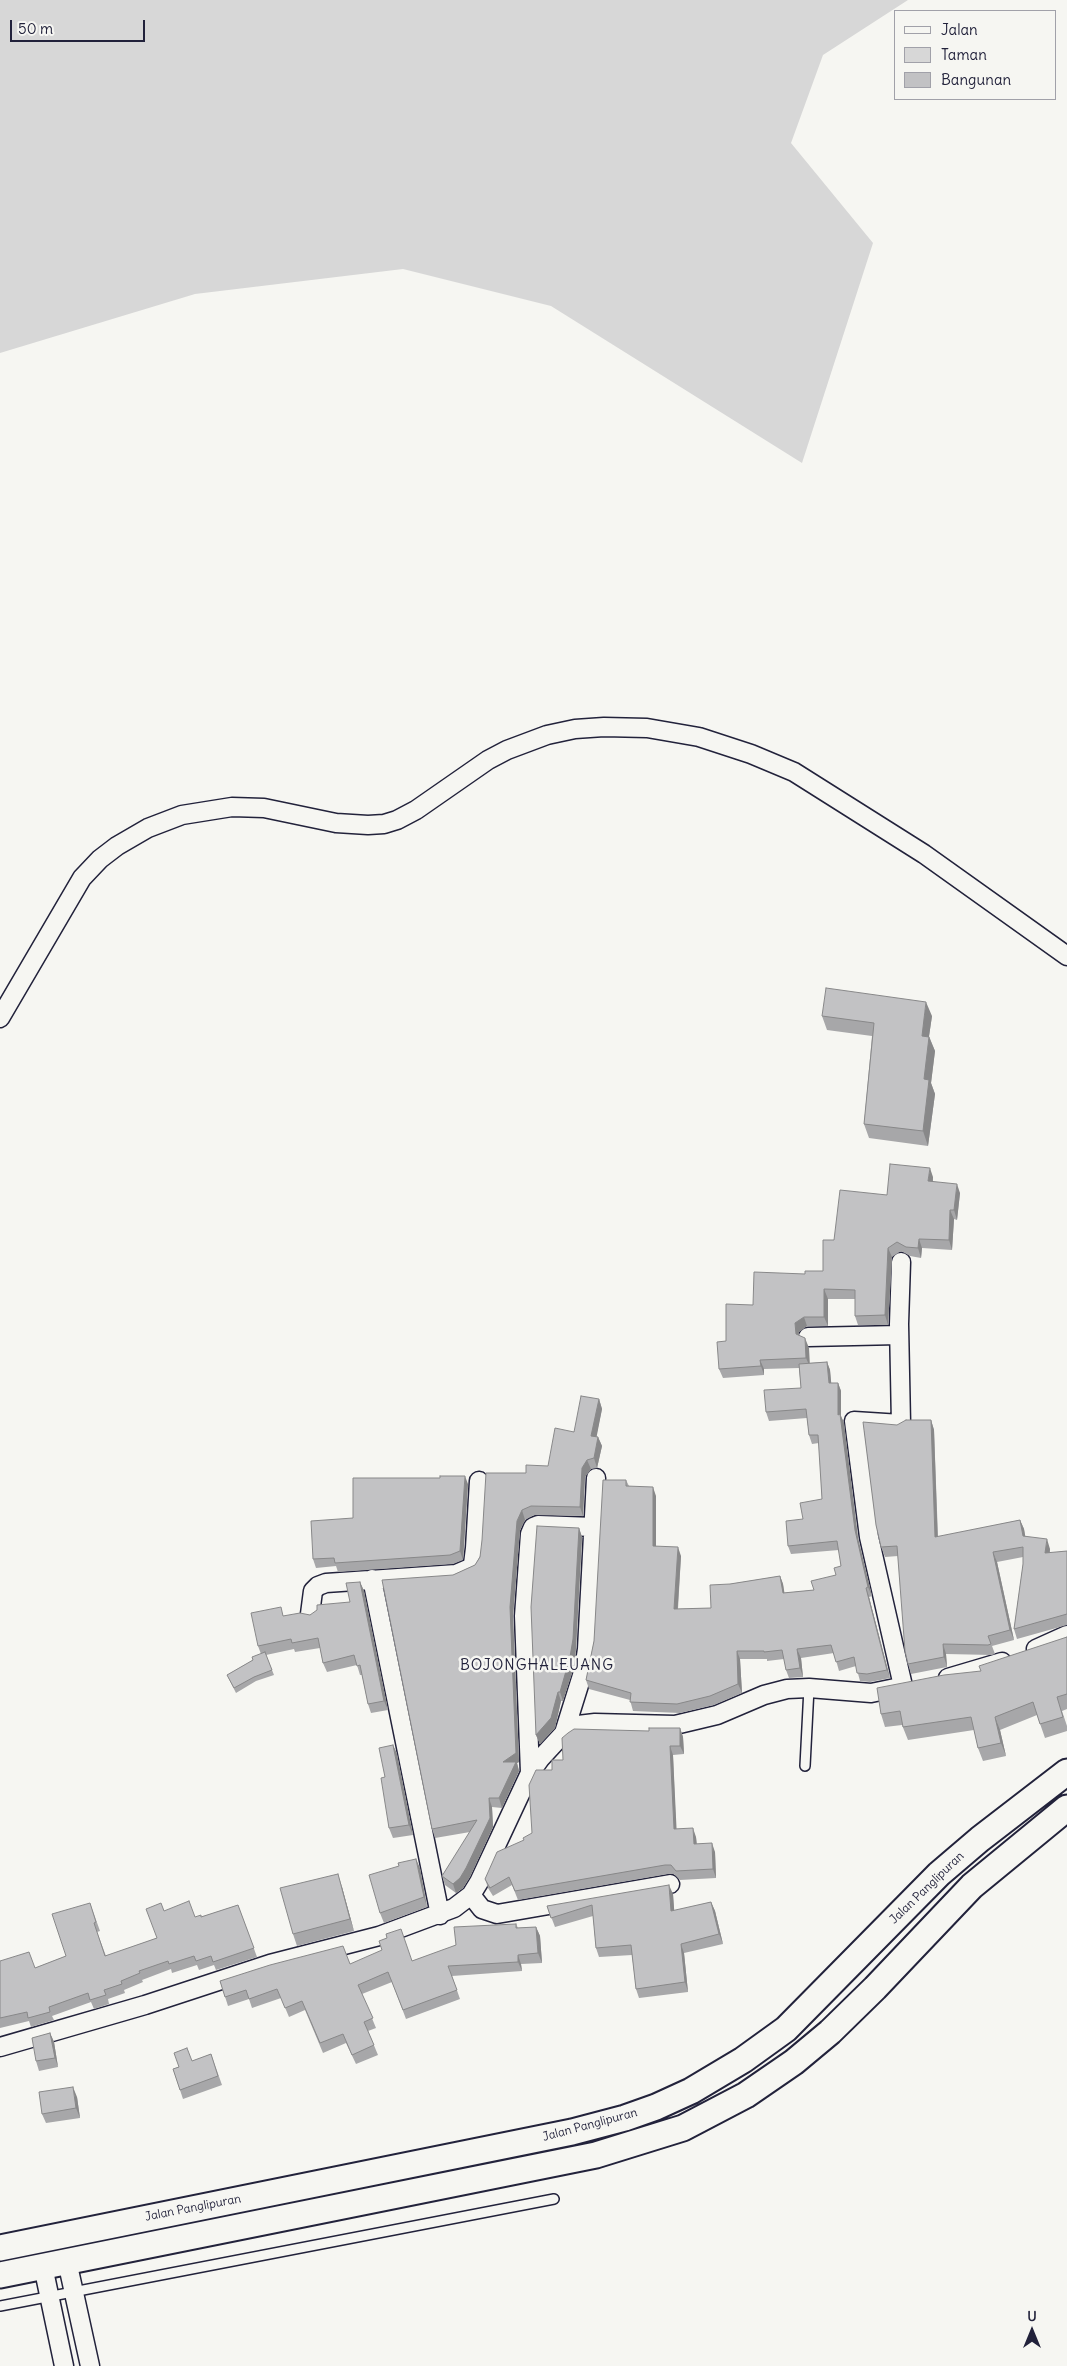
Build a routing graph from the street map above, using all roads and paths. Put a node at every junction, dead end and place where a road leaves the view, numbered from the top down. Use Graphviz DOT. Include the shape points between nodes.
graph roads {
  1 [pos="1067,956"];
  2 [pos="0,1018"];
  3 [pos="901,1262"];
  4 [pos="899,1335"];
  5 [pos="808,1337"];
  6 [pos="596,1478"];
  7 [pos="479,1481"];
  8 [pos="594,1527"];
  9 [pos="372,1579"];
  10 [pos="310,1614"];
  11 [pos="1067,1635"];
  12 [pos="903,1686"];
  13 [pos="809,1688"];
  14 [pos="564,1733"];
  15 [pos="805,1766"];
  16 [pos="1067,1772"];
  17 [pos="530,1773"];
  18 [pos="1067,1808"];
  19 [pos="670,1884"];
  20 [pos="471,1895"];
  21 [pos="440,1915"];
  22 [pos="0,2047"];
  23 [pos="353,2177"];
  24 [pos="554,2199"];
  25 [pos="358,2203"];
  26 [pos="0,2248"];
  27 [pos="67,2261"];
  28 [pos="43,2266"];
  29 [pos="0,2275"];
  30 [pos="74,2292"];
  31 [pos="50,2296"];
  32 [pos="0,2306"];
  33 [pos="64,2366"];
  34 [pos="90,2366"];
  1 -- 2 [label="street" via="924,854 794,772 698,737 647,728 604,727 547,735 507,750 416,810 384,824 345,824 264,808 232,807 182,815 148,828 117,846 82,878"];
  3 -- 4 [label="street"];
  4 -- 5 [label="street"];
  4 -- 12 [label="street" via="901,1424 854,1421 869,1537"];
  6 -- 8 [label="street"];
  7 -- 9 [label="street" via="475,1548 470,1568 456,1574"];
  8 -- 14 [label="street" via="587,1649"];
  8 -- 17 [label="street" via="538,1525 530,1534 524,1616"];
  9 -- 10 [label="street" via="318,1586 313,1591"];
  9 -- 21 [label="street"];
  11 -- 12 [label="street" via="1009,1660 964,1674"];
  12 -- 13 [label="street" via="871,1693"];
  13 -- 14 [label="street" via="764,1695 717,1715 675,1725 595,1723"];
  13 -- 15 [label="lane"];
  14 -- 17 [label="street"];
  16 -- 23 [label="main road, Jalan Panglipuran" via="939,1874 786,2029 743,2060 690,2091 625,2118 572,2132"];
  17 -- 20 [label="street"];
  18 -- 25 [label="main road" via="972,1886 830,2032 746,2095 683,2128 596,2155"];
  19 -- 20 [label="street" via="497,1914 482,1909"];
  20 -- 21 [label="street"];
  21 -- 22 [label="street"];
  23 -- 25 [label="main road"];
  23 -- 26 [label="main road, Jalan Panglipuran"];
  24 -- 30 [label="lane"];
  25 -- 27 [label="main road"];
  27 -- 28 [label="main road"];
  27 -- 30 [label="street"];
  28 -- 29 [label="main road"];
  28 -- 31 [label="street"];
  30 -- 31 [label="lane"];
  30 -- 34 [label="street"];
  31 -- 32 [label="lane"];
  31 -- 33 [label="street"];
}
